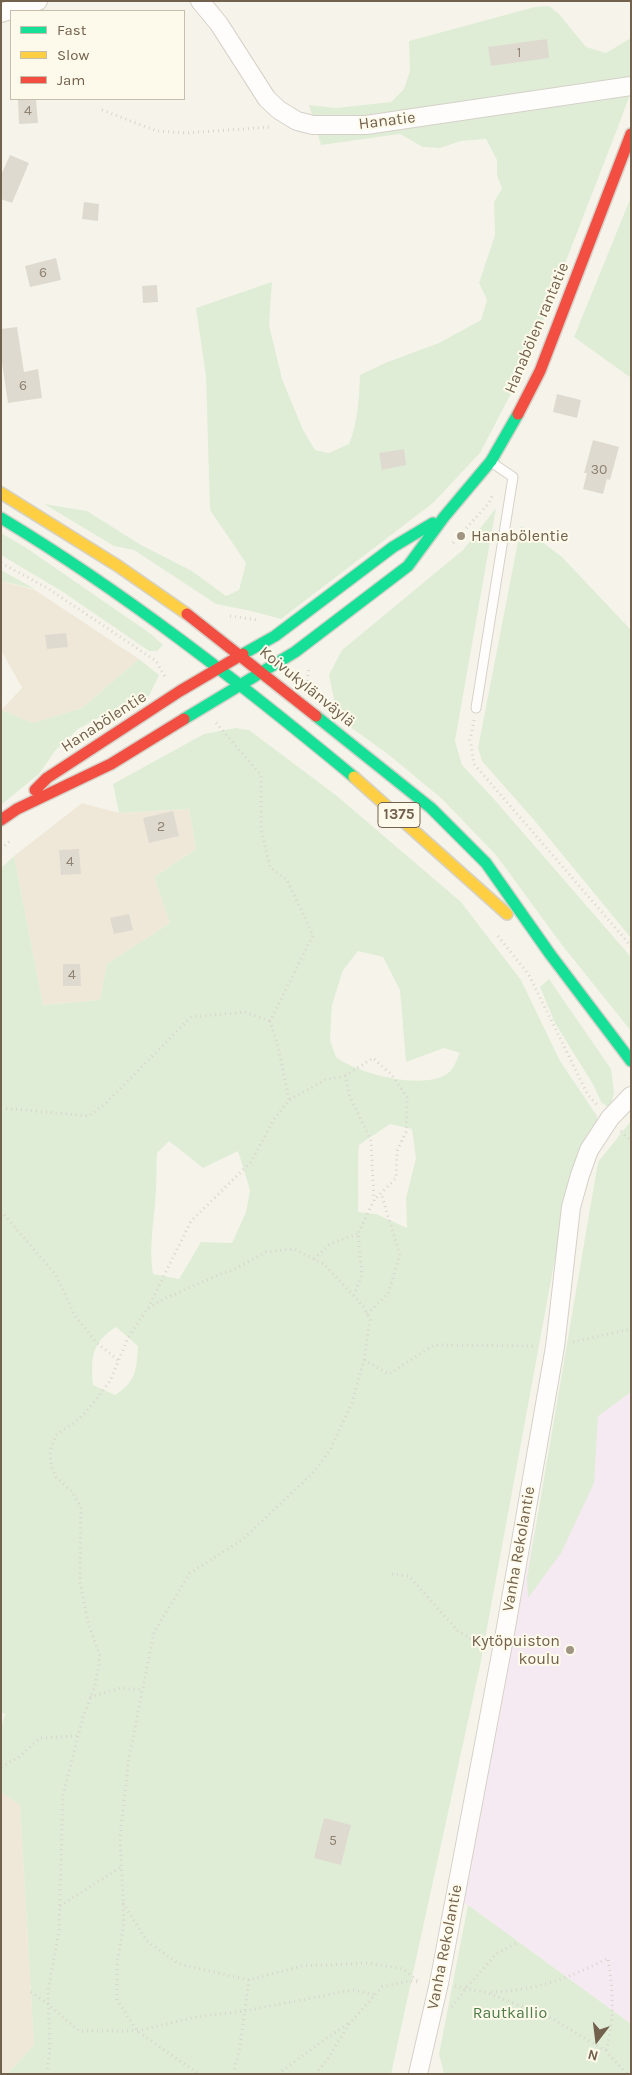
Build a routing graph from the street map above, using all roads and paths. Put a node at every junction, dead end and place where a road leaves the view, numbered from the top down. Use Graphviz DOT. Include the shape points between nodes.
graph roads {
  1 [pos="38,1"];
  2 [pos="200,1"];
  3 [pos="10,10"];
  4 [pos="631,86"];
  5 [pos="102,110"];
  6 [pos="277,126"];
  7 [pos="631,134"];
  8 [pos="491,461"];
  9 [pos="1,493"];
  10 [pos="444,517"];
  11 [pos="1,518"];
  12 [pos="1,563"];
  13 [pos="242,655"];
  14 [pos="219,669"];
  15 [pos="262,671"];
  16 [pos="166,678"];
  17 [pos="240,684"];
  18 [pos="476,708"];
  19 [pos="211,718"];
  20 [pos="17,809"];
  21 [pos="1,820"];
  22 [pos="495,931"];
  23 [pos="631,946"];
  24 [pos="550,954"];
  25 [pos="270,1021"];
  26 [pos="631,1060"];
  27 [pos="345,1076"];
  28 [pos="631,1096"];
  29 [pos="289,1100"];
  30 [pos="1,1108"];
  31 [pos="610,1118"];
  32 [pos="631,1141"];
  33 [pos="381,1193"];
  34 [pos="374,1200"];
  35 [pos="1,1211"];
  36 [pos="358,1234"];
  37 [pos="314,1259"];
  38 [pos="354,1295"];
  39 [pos="147,1309"];
  40 [pos="368,1314"];
  41 [pos="631,1329"];
  42 [pos="555,1347"];
  43 [pos="364,1360"];
  44 [pos="118,1361"];
  45 [pos="392,1574"];
  46 [pos="500,1656"];
  47 [pos="142,1690"];
  48 [pos="90,1697"];
  49 [pos="78,1736"];
  50 [pos="1,1767"];
  51 [pos="122,1866"];
  52 [pos="123,1902"];
  53 [pos="60,1906"];
  54 [pos="518,1942"];
  55 [pos="249,1980"];
  56 [pos="419,1982"];
  57 [pos="439,1983"];
  58 [pos="466,1988"];
  59 [pos="31,1992"];
  60 [pos="488,1992"];
  61 [pos="375,1995"];
  62 [pos="48,2004"];
  63 [pos="451,2010"];
  64 [pos="244,2011"];
  65 [pos="350,2023"];
  66 [pos="136,2031"];
  67 [pos="606,2051"];
  68 [pos="47,2074"];
  69 [pos="199,2074"];
  70 [pos="233,2074"];
  71 [pos="278,2074"];
  72 [pos="315,2074"];
  73 [pos="418,2074"];
  74 [pos="626,2074"];
  1 -- 3 [label="street"];
  2 -- 4 [label="street, Hanatie" via="219,24 267,99 297,121 313,125 366,125"];
  5 -- 6 [label="path" via="157,131 186,134"];
  7 -- 8 [label="main road, Hanabölen rantatie" via="540,372"];
  8 -- 10 [label="main road, Hanabölen rantatie"];
  8 -- 18 [label="lane" via="513,477"];
  9 -- 13 [label="main road, Koivukylänväylä / 1375" via="118,566"];
  10 -- 13 [label="main road, Hanabölen rantatie" via="393,547 275,636"];
  10 -- 15 [label="main road, Hanabölen rantatie" via="408,566 295,652"];
  11 -- 14 [label="main road, Koivukylänväylä / 1375" via="173,634"];
  12 -- 16 [label="path" via="49,589 156,661"];
  13 -- 14 [label="main road, Hanabölentie"];
  13 -- 15 [label="main road, Koivukylänväylä / 1375"];
  14 -- 17 [label="main road, Koivukylänväylä / 1375"];
  14 -- 20 [label="main road, Hanabölentie" via="46,778"];
  15 -- 17 [label="main road, Hanabölen rantatie"];
  15 -- 24 [label="main road, Koivukylänväylä / 1375" via="432,808 486,863"];
  17 -- 20 [label="main road, Hanabölentie" via="111,764"];
  17 -- 24 [label="main road, Koivukylänväylä / 1375" via="420,832"];
  18 -- 23 [label="path" via="470,740 474,764"];
  19 -- 25 [label="path" via="261,775 261,829 270,867 287,880 313,935"];
  20 -- 21 [label="main road, Hanabölentie"];
  22 -- 31 [label="path" via="529,975 588,1095"];
  24 -- 26 [label="main road, Koivukylänväylä / 1375"];
  25 -- 29 [label="path"];
  25 -- 30 [label="path" via="245,1012 190,1017 106,1103 89,1116"];
  27 -- 29 [label="path" via="325,1080"];
  27 -- 33 [label="path" via="373,1058 407,1097 406,1132 398,1151 396,1178"];
  27 -- 34 [label="path" via="350,1097 371,1141"];
  28 -- 31 [label="street, Vanha Rekolantie"];
  29 -- 39 [label="path" via="274,1119 251,1162 191,1221"];
  31 -- 32 [label="path"];
  31 -- 42 [label="street, Vanha Rekolantie" via="590,1150 571,1207"];
  33 -- 34 [label="path"];
  33 -- 40 [label="path" via="400,1255 388,1294"];
  34 -- 36 [label="path"];
  35 -- 44 [label="path" via="56,1275 75,1316 97,1343"];
  36 -- 37 [label="path" via="330,1244"];
  36 -- 38 [label="path" via="362,1275"];
  37 -- 38 [label="path" via="324,1264"];
  37 -- 39 [label="path" via="294,1250 266,1252"];
  38 -- 40 [label="path"];
  39 -- 44 [label="path"];
  40 -- 43 [label="path" via="370,1320"];
  41 -- 42 [label="path"];
  42 -- 43 [label="path" via="434,1346 389,1374"];
  42 -- 46 [label="street, Vanha Rekolantie"];
  43 -- 47 [label="path" via="352,1403 330,1450 314,1472 242,1540 190,1573 154,1632"];
  44 -- 48 [label="path" via="110,1381 91,1406 78,1420 56,1434 50,1452 56,1477 72,1492 81,1507 80,1582 88,1623 100,1656 96,1683"];
  45 -- 46 [label="path" via="409,1576 458,1632"];
  46 -- 57 [label="street, Vanha Rekolantie"];
  47 -- 48 [label="path" via="121,1688"];
  47 -- 51 [label="path" via="129,1757 120,1836"];
  48 -- 49 [label="path"];
  49 -- 50 [label="path" via="40,1738 19,1757"];
  49 -- 53 [label="path" via="63,1795"];
  51 -- 52 [label="path"];
  51 -- 53 [label="path"];
  52 -- 55 [label="path" via="147,1941 179,1964"];
  52 -- 66 [label="path" via="117,2000"];
  53 -- 62 [label="path"];
  54 -- 58 [label="path" via="496,1954"];
  55 -- 56 [label="path" via="302,1966 368,1963 403,1969"];
  55 -- 64 [label="path"];
  56 -- 57 [label="path"];
  56 -- 61 [label="path" via="382,1987"];
  57 -- 58 [label="path"];
  57 -- 73 [label="street, Vanha Rekolantie"];
  58 -- 60 [label="path"];
  58 -- 63 [label="path"];
  59 -- 62 [label="path"];
  60 -- 67 [label="path" via="550,2018"];
  60 -- 67 [label="path" via="514,1992 559,1981 608,1958 614,1994"];
  61 -- 64 [label="path" via="352,1990"];
  61 -- 65 [label="path"];
  62 -- 66 [label="path" via="79,2031"];
  62 -- 68 [label="path" via="50,2048"];
  64 -- 66 [label="path"];
  64 -- 70 [label="path"];
  65 -- 71 [label="path"];
  65 -- 72 [label="path"];
  66 -- 69 [label="path"];
  67 -- 74 [label="path"];
}
